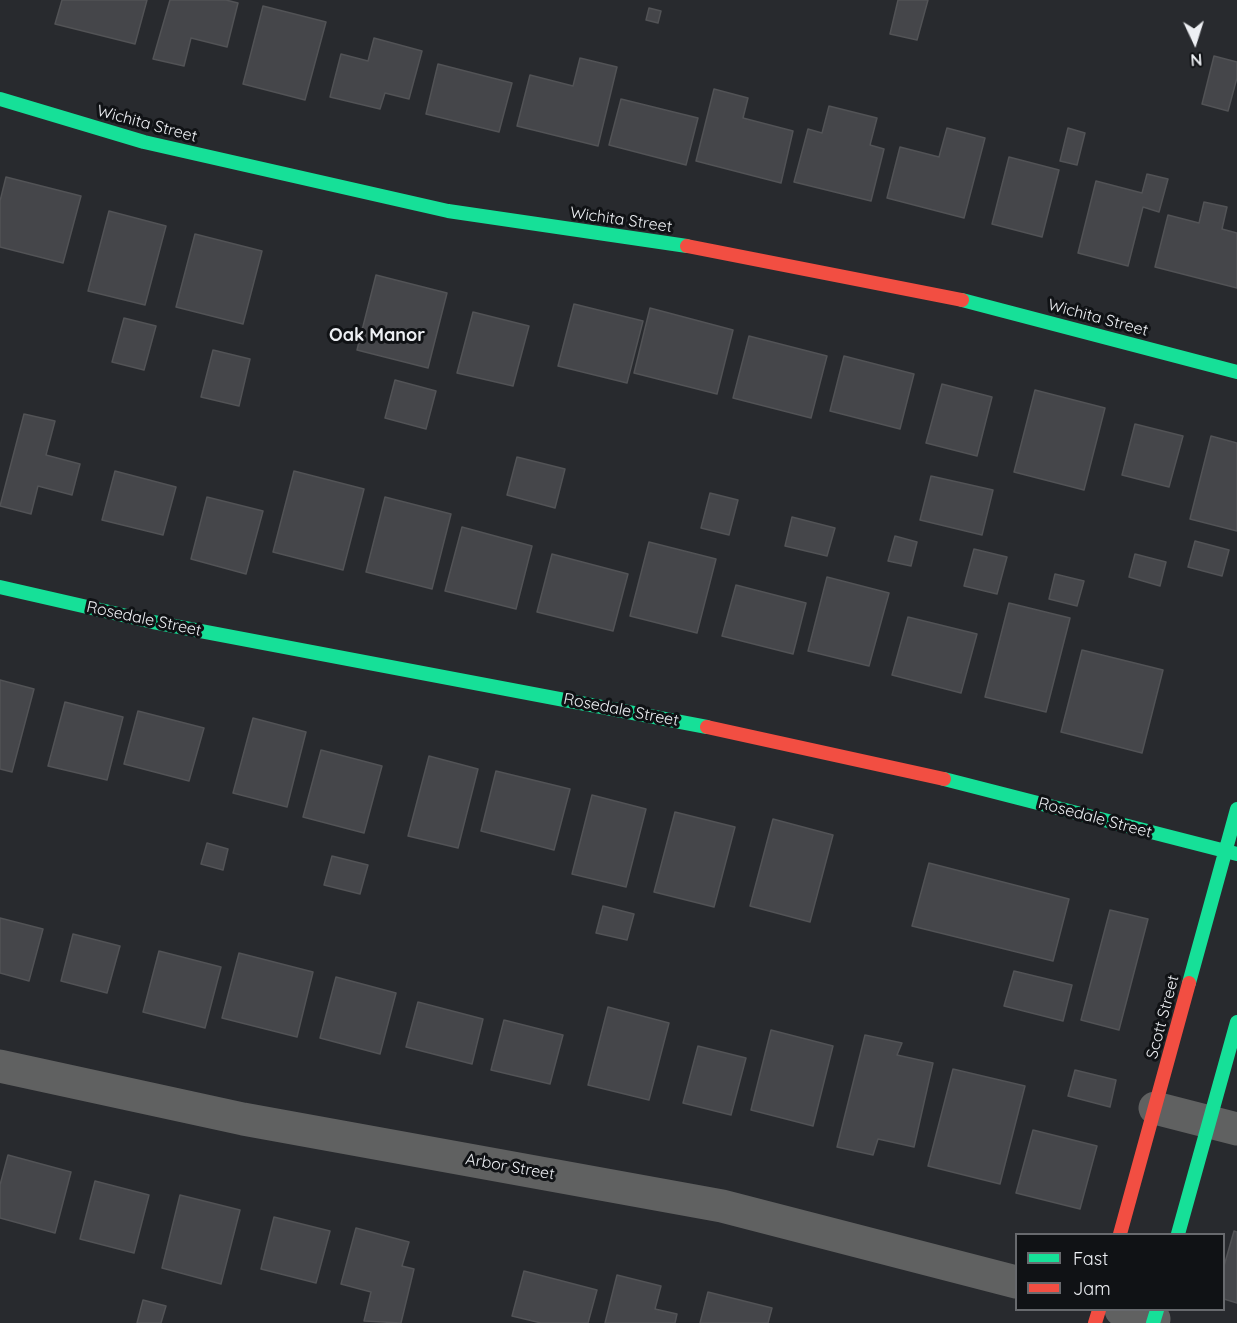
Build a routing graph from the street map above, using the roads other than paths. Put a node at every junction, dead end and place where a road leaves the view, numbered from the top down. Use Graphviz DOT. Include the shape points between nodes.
graph roads {
  1 [pos="0,99"];
  2 [pos="1237,372"];
  3 [pos="0,586"];
  4 [pos="1237,809"];
  5 [pos="1231,853"];
  6 [pos="1237,1022"];
  7 [pos="0,1066"];
  8 [pos="1155,1108"];
  9 [pos="1224,1126"];
  10 [pos="1120,1233"];
  11 [pos="1178,1233"];
  12 [pos="1015,1281"];
  13 [pos="1126,1311"];
  14 [pos="1155,1317"];
  1 -- 2 [label="street, Wichita Street" via="144,142 436,208 716,250 956,298"];
  3 -- 5 [label="street, Rosedale Street" via="153,622 896,766"];
  4 -- 5 [label="street, Scott Street"];
  5 -- 8 [label="street, Scott Street"];
  6 -- 9 [label="street"];
  7 -- 12 [label="street, Arbor Street" via="243,1119 722,1206"];
  8 -- 9 [label="street"];
  8 -- 10 [label="street, Scott Street"];
  9 -- 11 [label="street"];
  13 -- 14 [label="street"];
}
